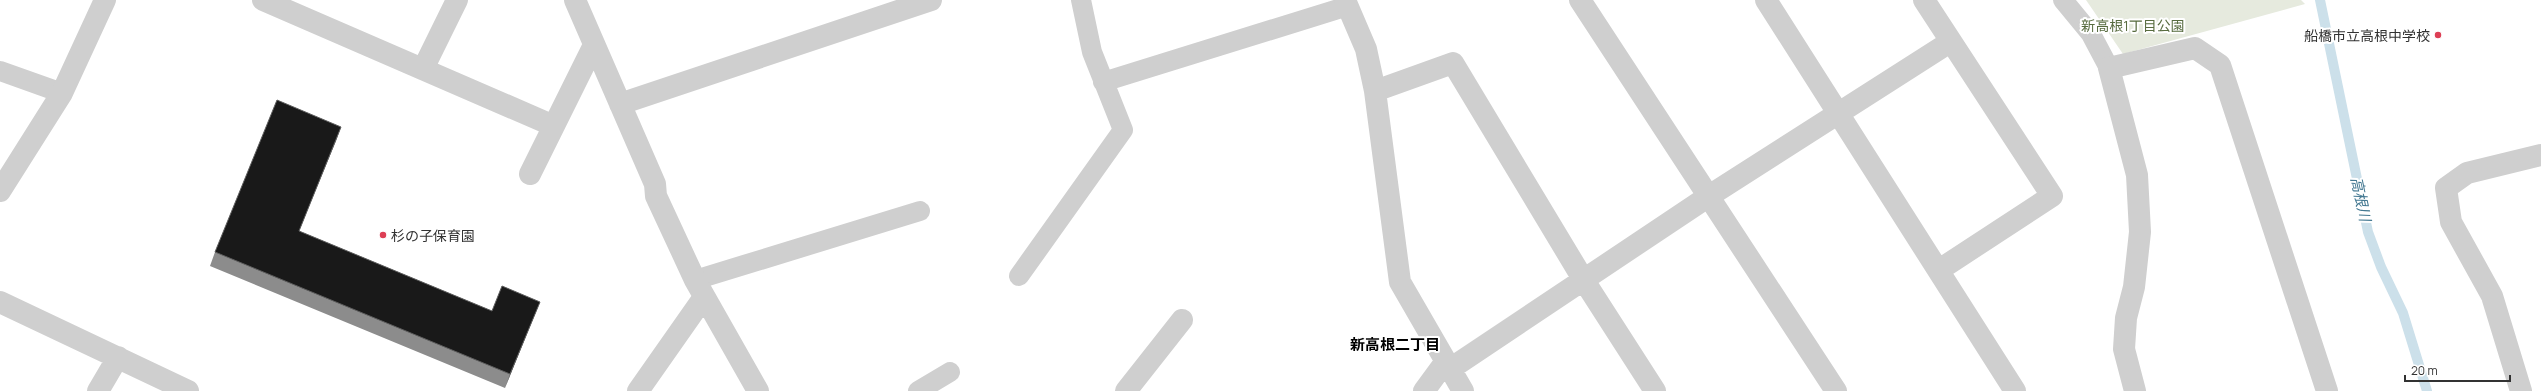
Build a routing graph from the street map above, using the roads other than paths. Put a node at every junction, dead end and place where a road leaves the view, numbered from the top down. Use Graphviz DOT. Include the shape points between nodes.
graph roads {
  1 [pos="105,0"];
  2 [pos="457,0"];
  3 [pos="575,0"];
  4 [pos="931,0"];
  5 [pos="1081,0"];
  6 [pos="1580,0"];
  7 [pos="1766,0"];
  8 [pos="1924,0"];
  9 [pos="2063,0"];
  10 [pos="277,3"];
  11 [pos="1347,3"];
  12 [pos="1950,42"];
  13 [pos="594,45"];
  14 [pos="2109,68"];
  15 [pos="423,70"];
  16 [pos="0,71"];
  17 [pos="1103,82"];
  18 [pos="1375,91"];
  19 [pos="62,92"];
  20 [pos="620,104"];
  21 [pos="1839,113"];
  22 [pos="554,126"];
  23 [pos="2541,154"];
  24 [pos="530,174"];
  25 [pos="0,191"];
  26 [pos="1709,196"];
  27 [pos="920,211"];
  28 [pos="1939,270"];
  29 [pos="1019,276"];
  30 [pos="1583,279"];
  31 [pos="700,288"];
  32 [pos="0,302"];
  33 [pos="1182,320"];
  34 [pos="118,357"];
  35 [pos="1448,365"];
  36 [pos="950,372"];
  37 [pos="98,391"];
  38 [pos="188,391"];
  39 [pos="638,391"];
  40 [pos="758,391"];
  41 [pos="918,391"];
  42 [pos="1126,391"];
  43 [pos="1424,391"];
  44 [pos="1463,391"];
  45 [pos="1655,391"];
  46 [pos="1836,391"];
  47 [pos="2015,391"];
  48 [pos="2135,391"];
  49 [pos="2327,391"];
  50 [pos="2521,391"];
  1 -- 19 [label="street"];
  2 -- 15 [label="street"];
  3 -- 13 [label="street"];
  4 -- 20 [label="street"];
  5 -- 17 [label="lane" via="1092,52"];
  6 -- 26 [label="street"];
  7 -- 21 [label="street"];
  8 -- 12 [label="street"];
  9 -- 14 [label="lane" via="2091,34"];
  10 -- 15 [label="street"];
  11 -- 17 [label="lane"];
  11 -- 18 [label="street" via="1366,49"];
  12 -- 21 [label="street"];
  12 -- 28 [label="street" via="2052,196"];
  13 -- 20 [label="street"];
  13 -- 22 [label="street"];
  14 -- 48 [label="street" via="2136,175 2140,232 2134,287 2126,318 2124,349"];
  14 -- 49 [label="street" via="2195,48 2220,64"];
  15 -- 22 [label="street"];
  16 -- 19 [label="lane"];
  17 -- 29 [label="lane" via="1123,130"];
  18 -- 30 [label="street" via="1453,64"];
  18 -- 35 [label="street" via="1400,282"];
  19 -- 25 [label="street"];
  20 -- 31 [label="street" via="655,184 656,196"];
  21 -- 26 [label="street"];
  21 -- 28 [label="street"];
  22 -- 24 [label="street"];
  23 -- 50 [label="street" via="2467,173 2446,188 2451,222 2492,296"];
  26 -- 30 [label="street"];
  26 -- 46 [label="street"];
  27 -- 31 [label="lane"];
  28 -- 47 [label="street"];
  30 -- 35 [label="street"];
  30 -- 45 [label="street"];
  31 -- 39 [label="street"];
  31 -- 40 [label="street"];
  32 -- 34 [label="street"];
  33 -- 42 [label="street"];
  34 -- 37 [label="street"];
  34 -- 38 [label="street"];
  35 -- 43 [label="street"];
  35 -- 44 [label="street"];
  36 -- 41 [label="lane"];
}
